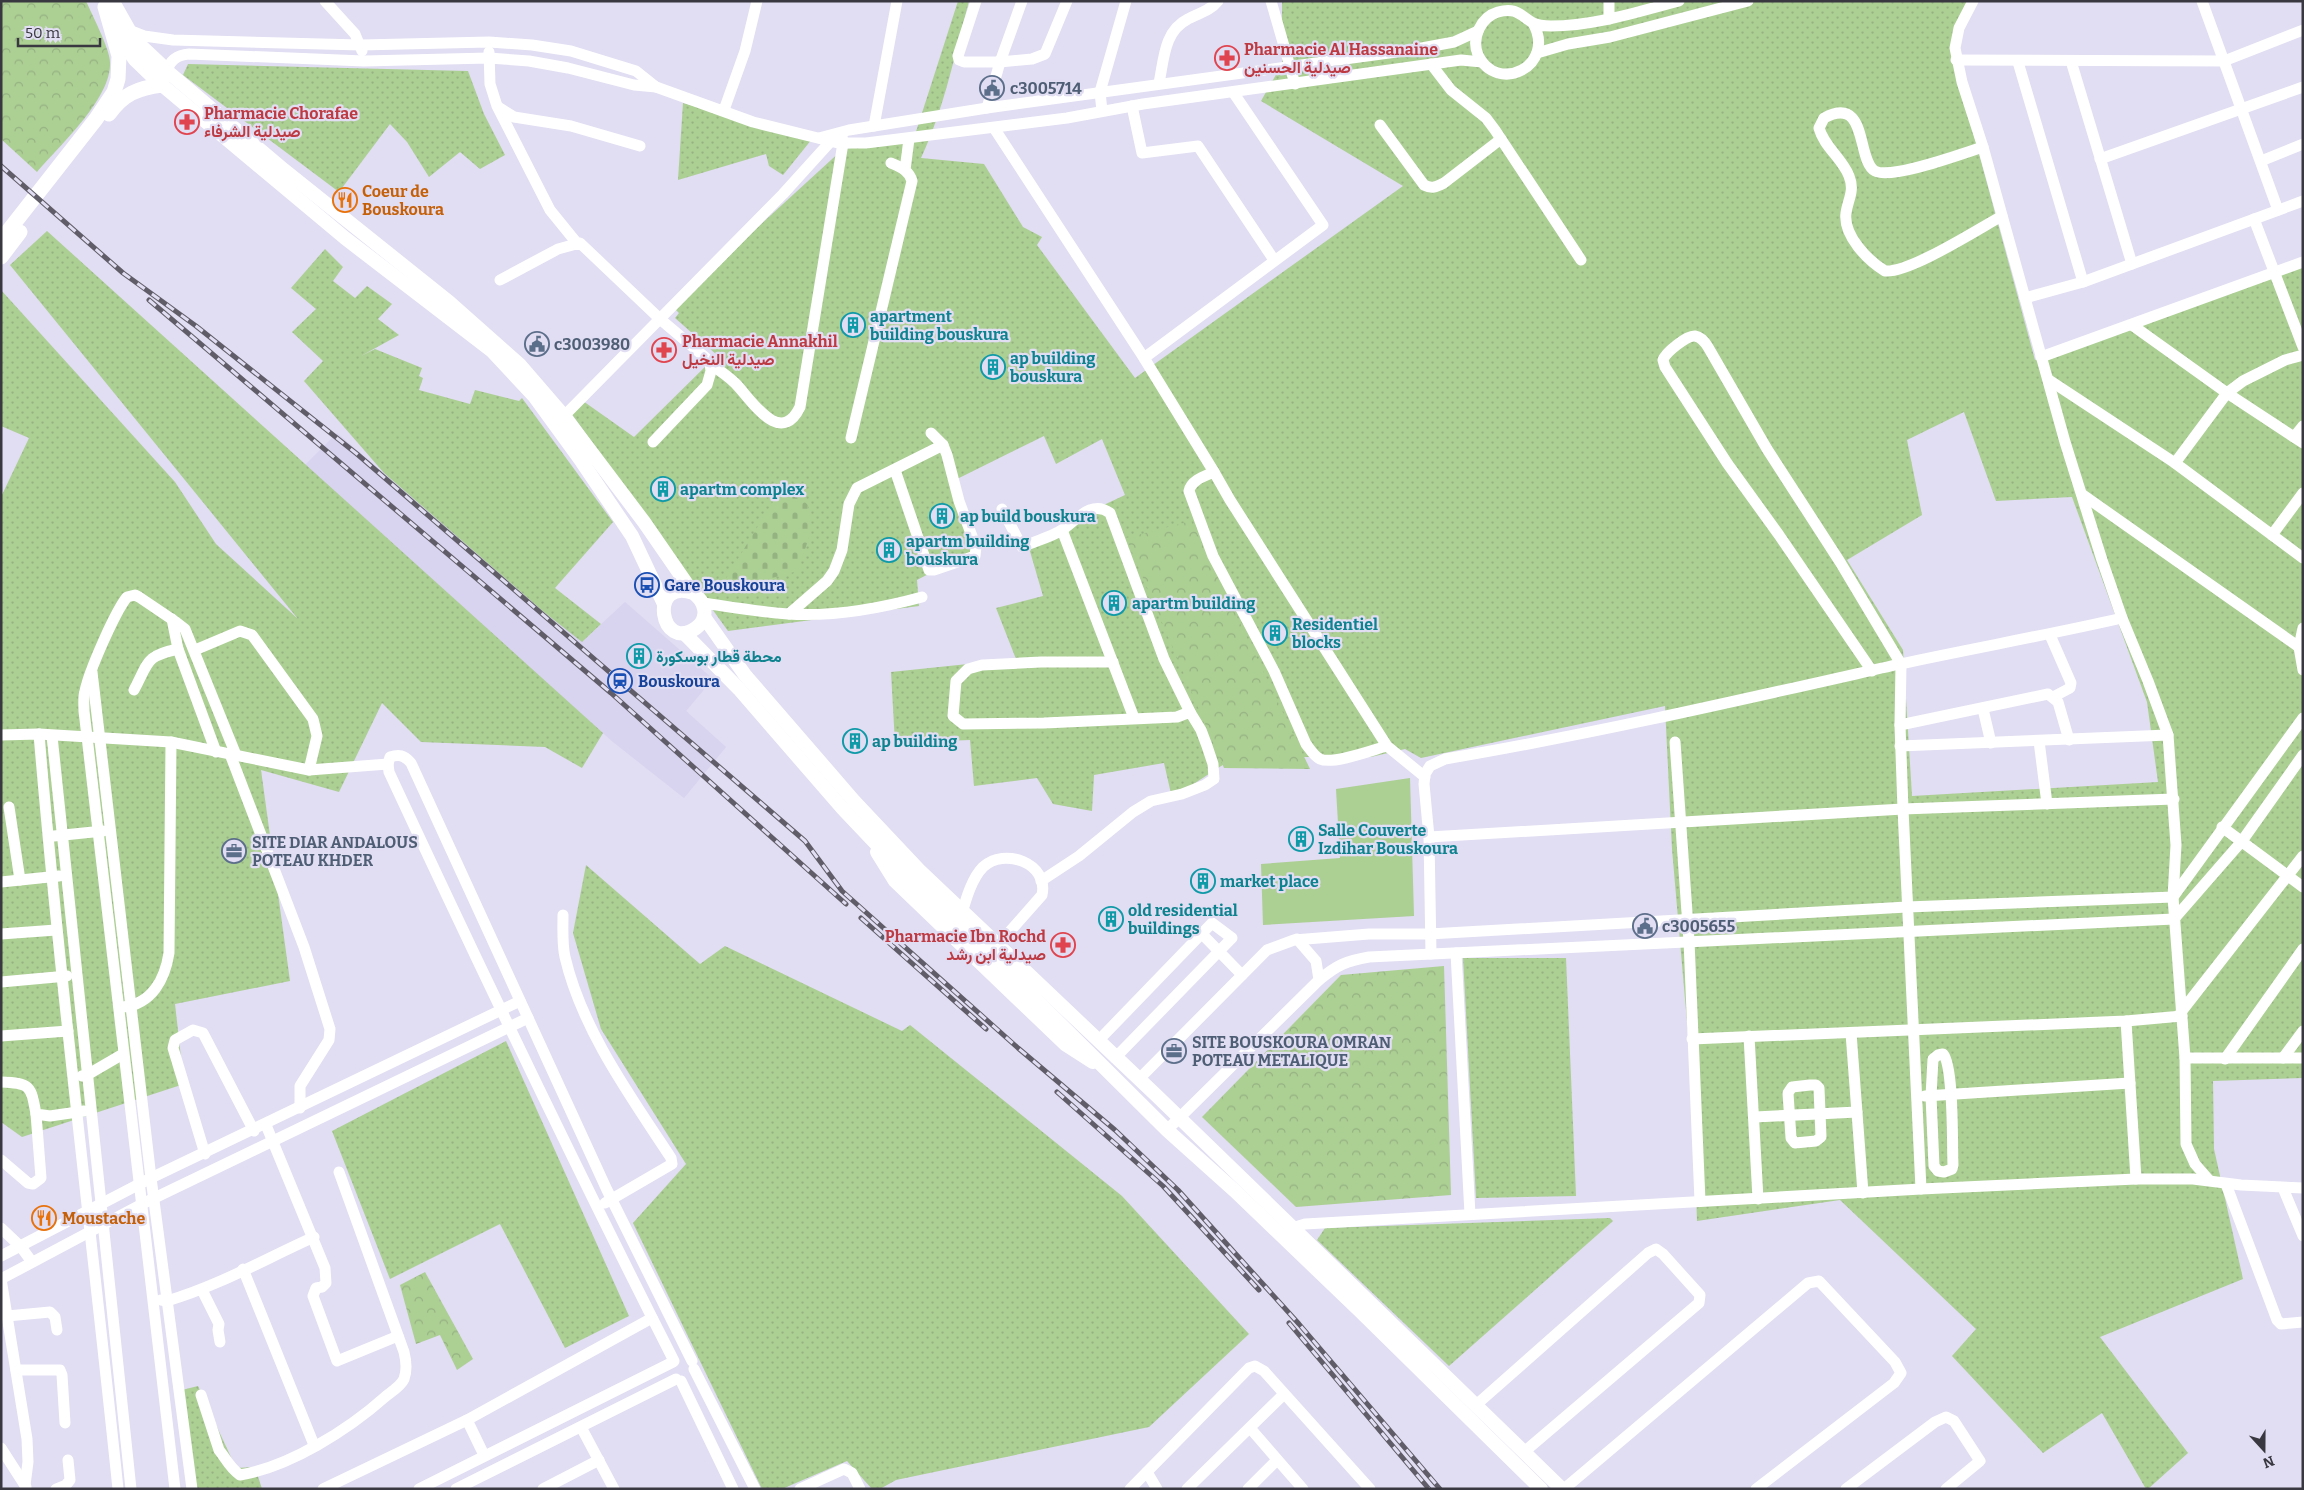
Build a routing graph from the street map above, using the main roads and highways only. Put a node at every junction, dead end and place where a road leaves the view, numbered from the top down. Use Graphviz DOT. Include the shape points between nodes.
graph roads {
  1 [pos="106,3"];
  2 [pos="164,78"];
  3 [pos="99,122"];
  4 [pos="24,220"];
  5 [pos="1,240"];
  6 [pos="1,257"];
  1 -- 2 [label="main road"];
  1 -- 2 [label="main road" via="130,53"];
  1 -- 3 [label="main road" via="119,72 114,92"];
  2 -- 3 [label="main road" via="124,97"];
  3 -- 4 [label="main road"];
  4 -- 5 [label="main road"];
  4 -- 6 [label="main road"];
}
